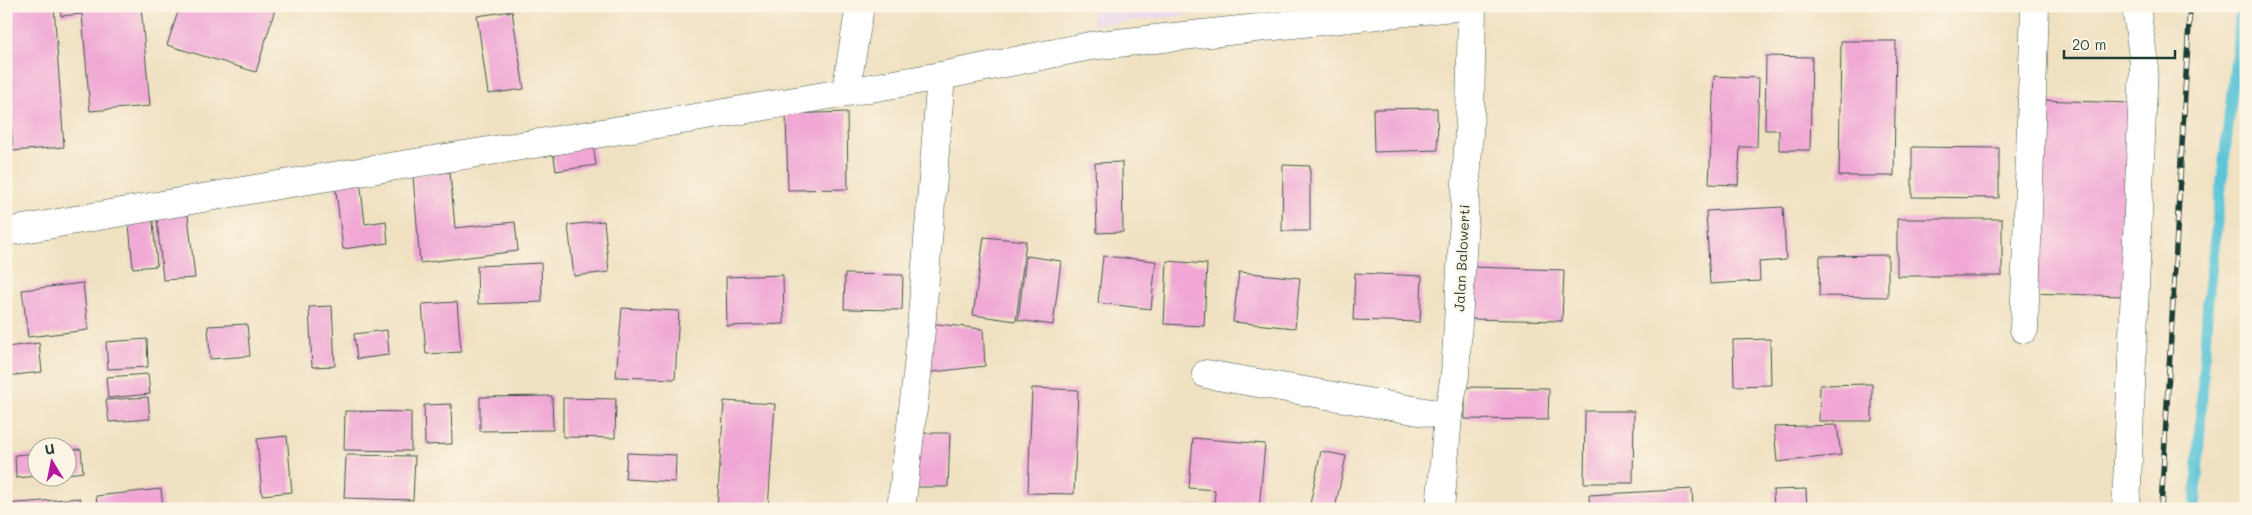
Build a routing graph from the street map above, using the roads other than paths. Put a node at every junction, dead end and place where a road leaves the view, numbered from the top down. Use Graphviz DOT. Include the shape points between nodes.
graph roads {
  1 [pos="860,6"];
  2 [pos="1462,6"];
  3 [pos="1472,6"];
  4 [pos="2035,6"];
  5 [pos="2136,6"];
  6 [pos="941,76"];
  7 [pos="846,91"];
  8 [pos="6,232"];
  9 [pos="2024,329"];
  10 [pos="1206,374"];
  11 [pos="1448,416"];
  12 [pos="901,509"];
  13 [pos="1440,509"];
  14 [pos="2126,509"];
  1 -- 7 [label="street"];
  2 -- 6 [label="street" via="1090,46"];
  3 -- 11 [label="street, Jalan Balowerti" via="1470,114 1455,375"];
  4 -- 9 [label="street"];
  5 -- 14 [label="street" via="2144,64"];
  6 -- 7 [label="street"];
  6 -- 12 [label="street" via="918,366"];
  7 -- 8 [label="street"];
  10 -- 11 [label="street"];
  11 -- 13 [label="street, Jalan Balowerti"];
}
